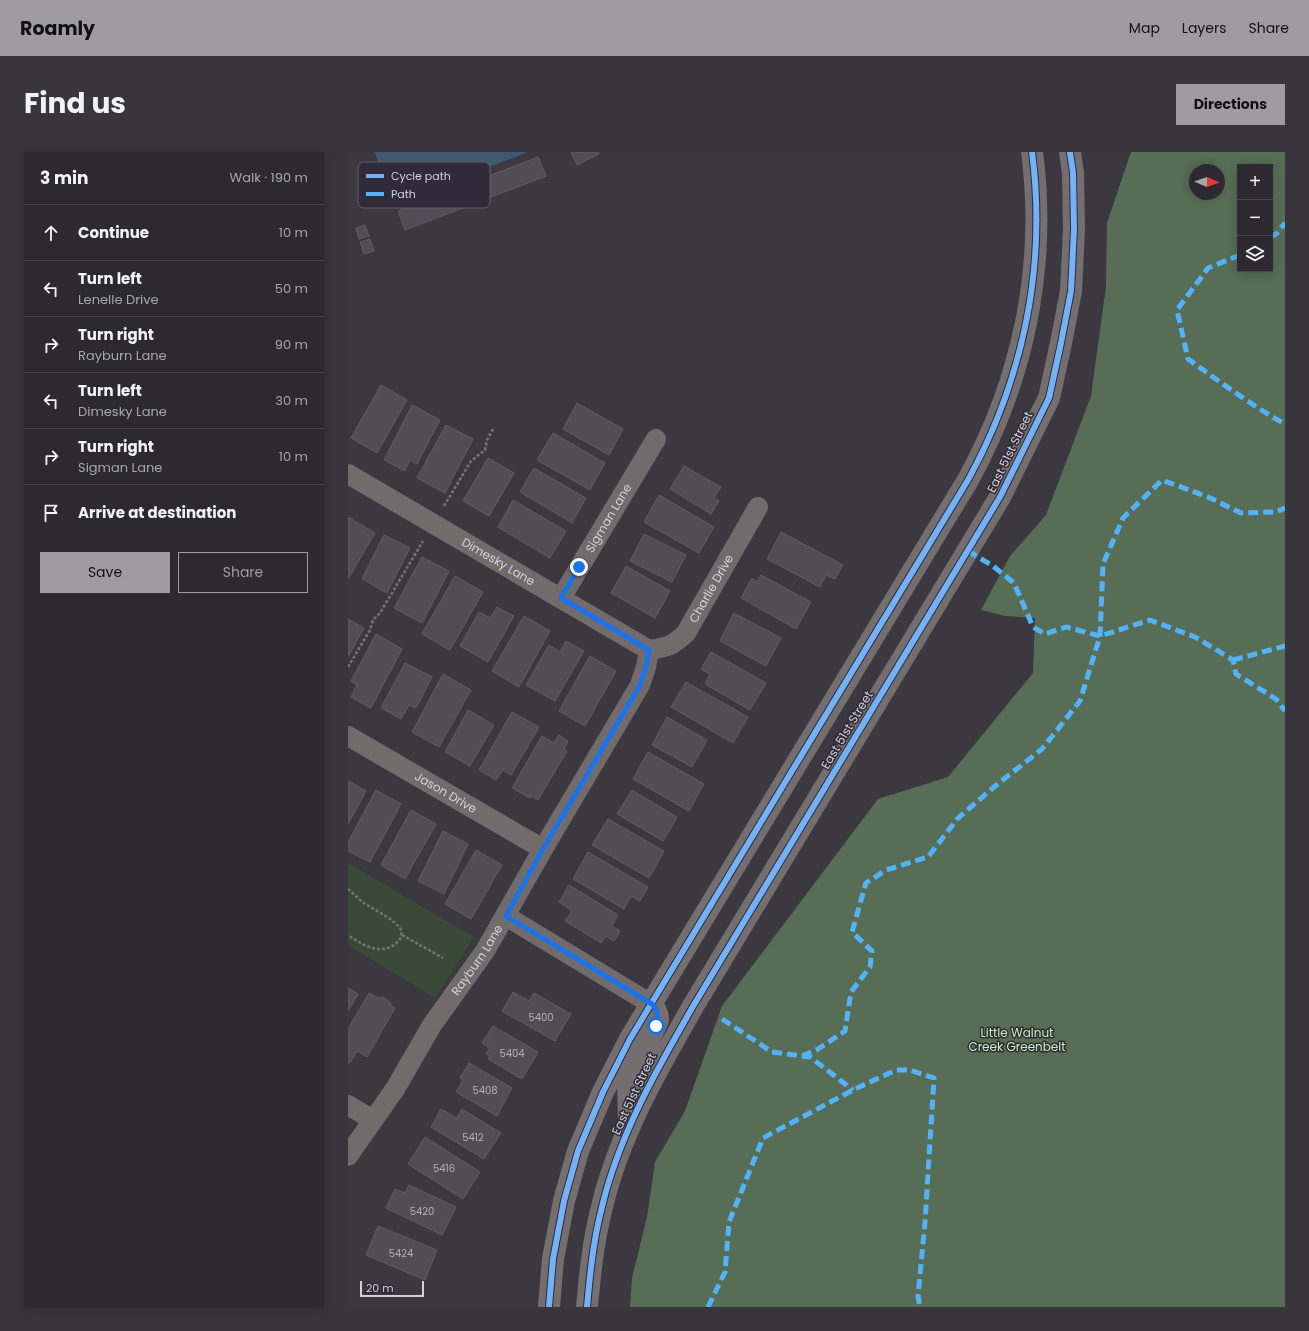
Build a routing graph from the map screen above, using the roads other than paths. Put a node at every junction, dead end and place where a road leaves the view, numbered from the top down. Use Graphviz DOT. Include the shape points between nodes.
graph roads {
  1 [pos="1032,152"];
  2 [pos="1070,152"];
  3 [pos="656,439"];
  4 [pos="348,474"];
  5 [pos="758,508"];
  6 [pos="561,598"];
  7 [pos="649,650"];
  8 [pos="348,736"];
  9 [pos="543,849"];
  10 [pos="506,916"];
  11 [pos="652,1004"];
  12 [pos="348,1105"];
  13 [pos="373,1120"];
  14 [pos="629,1128"];
  15 [pos="348,1156"];
  16 [pos="549,1307"];
  17 [pos="587,1307"];
  1 -- 11 [label="street, East 51st Street" via="1036,232 1033,287 1011,384 984,450"];
  2 -- 14 [label="street, East 51st Street" via="1074,229 1071,291 1049,398 1000,497 695,1003 662,1060"];
  3 -- 6 [label="street, Sigman Lane"];
  4 -- 6 [label="street, Dimesky Lane"];
  5 -- 7 [label="street, Charlie Drive" via="686,633 668,647"];
  6 -- 7 [label="street, Dimesky Lane"];
  7 -- 9 [label="street, Rayburn Lane" via="640,685"];
  8 -- 9 [label="street, Jason Drive"];
  9 -- 10 [label="street, Rayburn Lane"];
  10 -- 11 [label="street"];
  10 -- 13 [label="street, Rayburn Lane" via="485,951 432,1025 395,1089"];
  11 -- 14 [label="street" via="658,1014 658,1020 628,1086"];
  11 -- 16 [label="street, East 51st Street" via="630,1039 603,1092 578,1151 564,1201 553,1259"];
  12 -- 13 [label="street"];
  13 -- 15 [label="street, Rayburn Lane"];
  14 -- 17 [label="street, East 51st Street" via="601,1209 591,1260"];
}
